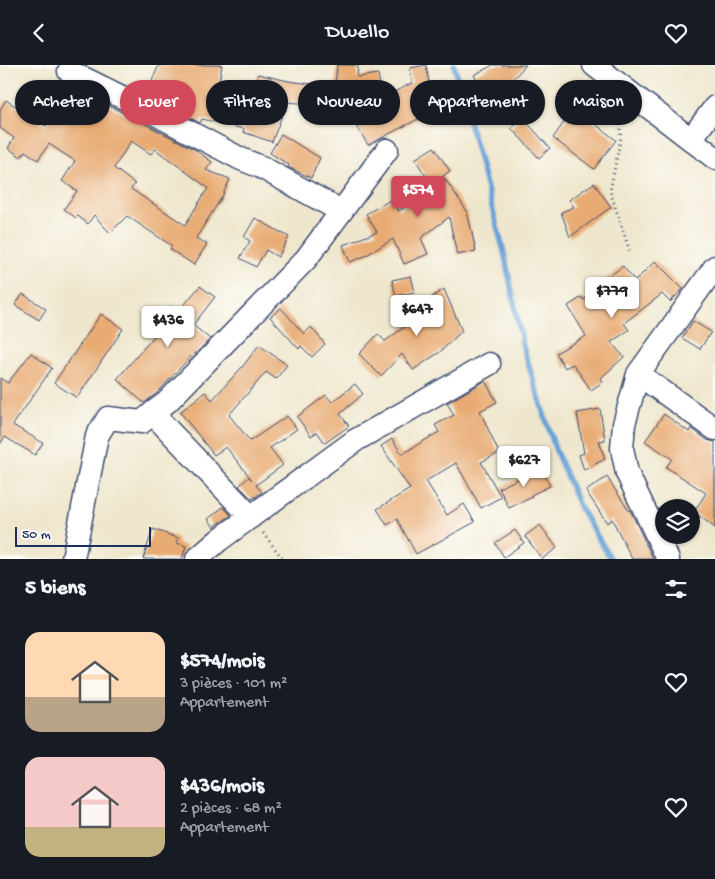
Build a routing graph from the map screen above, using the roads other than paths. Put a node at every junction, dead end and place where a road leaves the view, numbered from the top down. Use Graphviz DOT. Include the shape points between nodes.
graph roads {
  1 [pos="594,65"];
  2 [pos="69,71"];
  3 [pos="715,107"];
  4 [pos="691,139"];
  5 [pos="387,150"];
  6 [pos="715,158"];
  7 [pos="341,211"];
  8 [pos="715,267"];
  9 [pos="489,364"];
  10 [pos="638,374"];
  11 [pos="155,411"];
  12 [pos="715,429"];
  13 [pos="250,517"];
  14 [pos="73,559"];
  15 [pos="197,559"];
  16 [pos="668,559"];
  1 -- 4 [label="street"];
  2 -- 7 [label="street" via="261,167"];
  3 -- 4 [label="street"];
  4 -- 6 [label="street"];
  5 -- 7 [label="street"];
  7 -- 11 [label="street" via="306,259"];
  8 -- 10 [label="street"];
  9 -- 13 [label="street" via="356,441"];
  10 -- 12 [label="street"];
  10 -- 16 [label="street" via="624,424 622,449 627,473"];
  11 -- 13 [label="street" via="155,415"];
  11 -- 14 [label="street" via="142,421 108,418 97,436"];
  13 -- 15 [label="street"];
}
